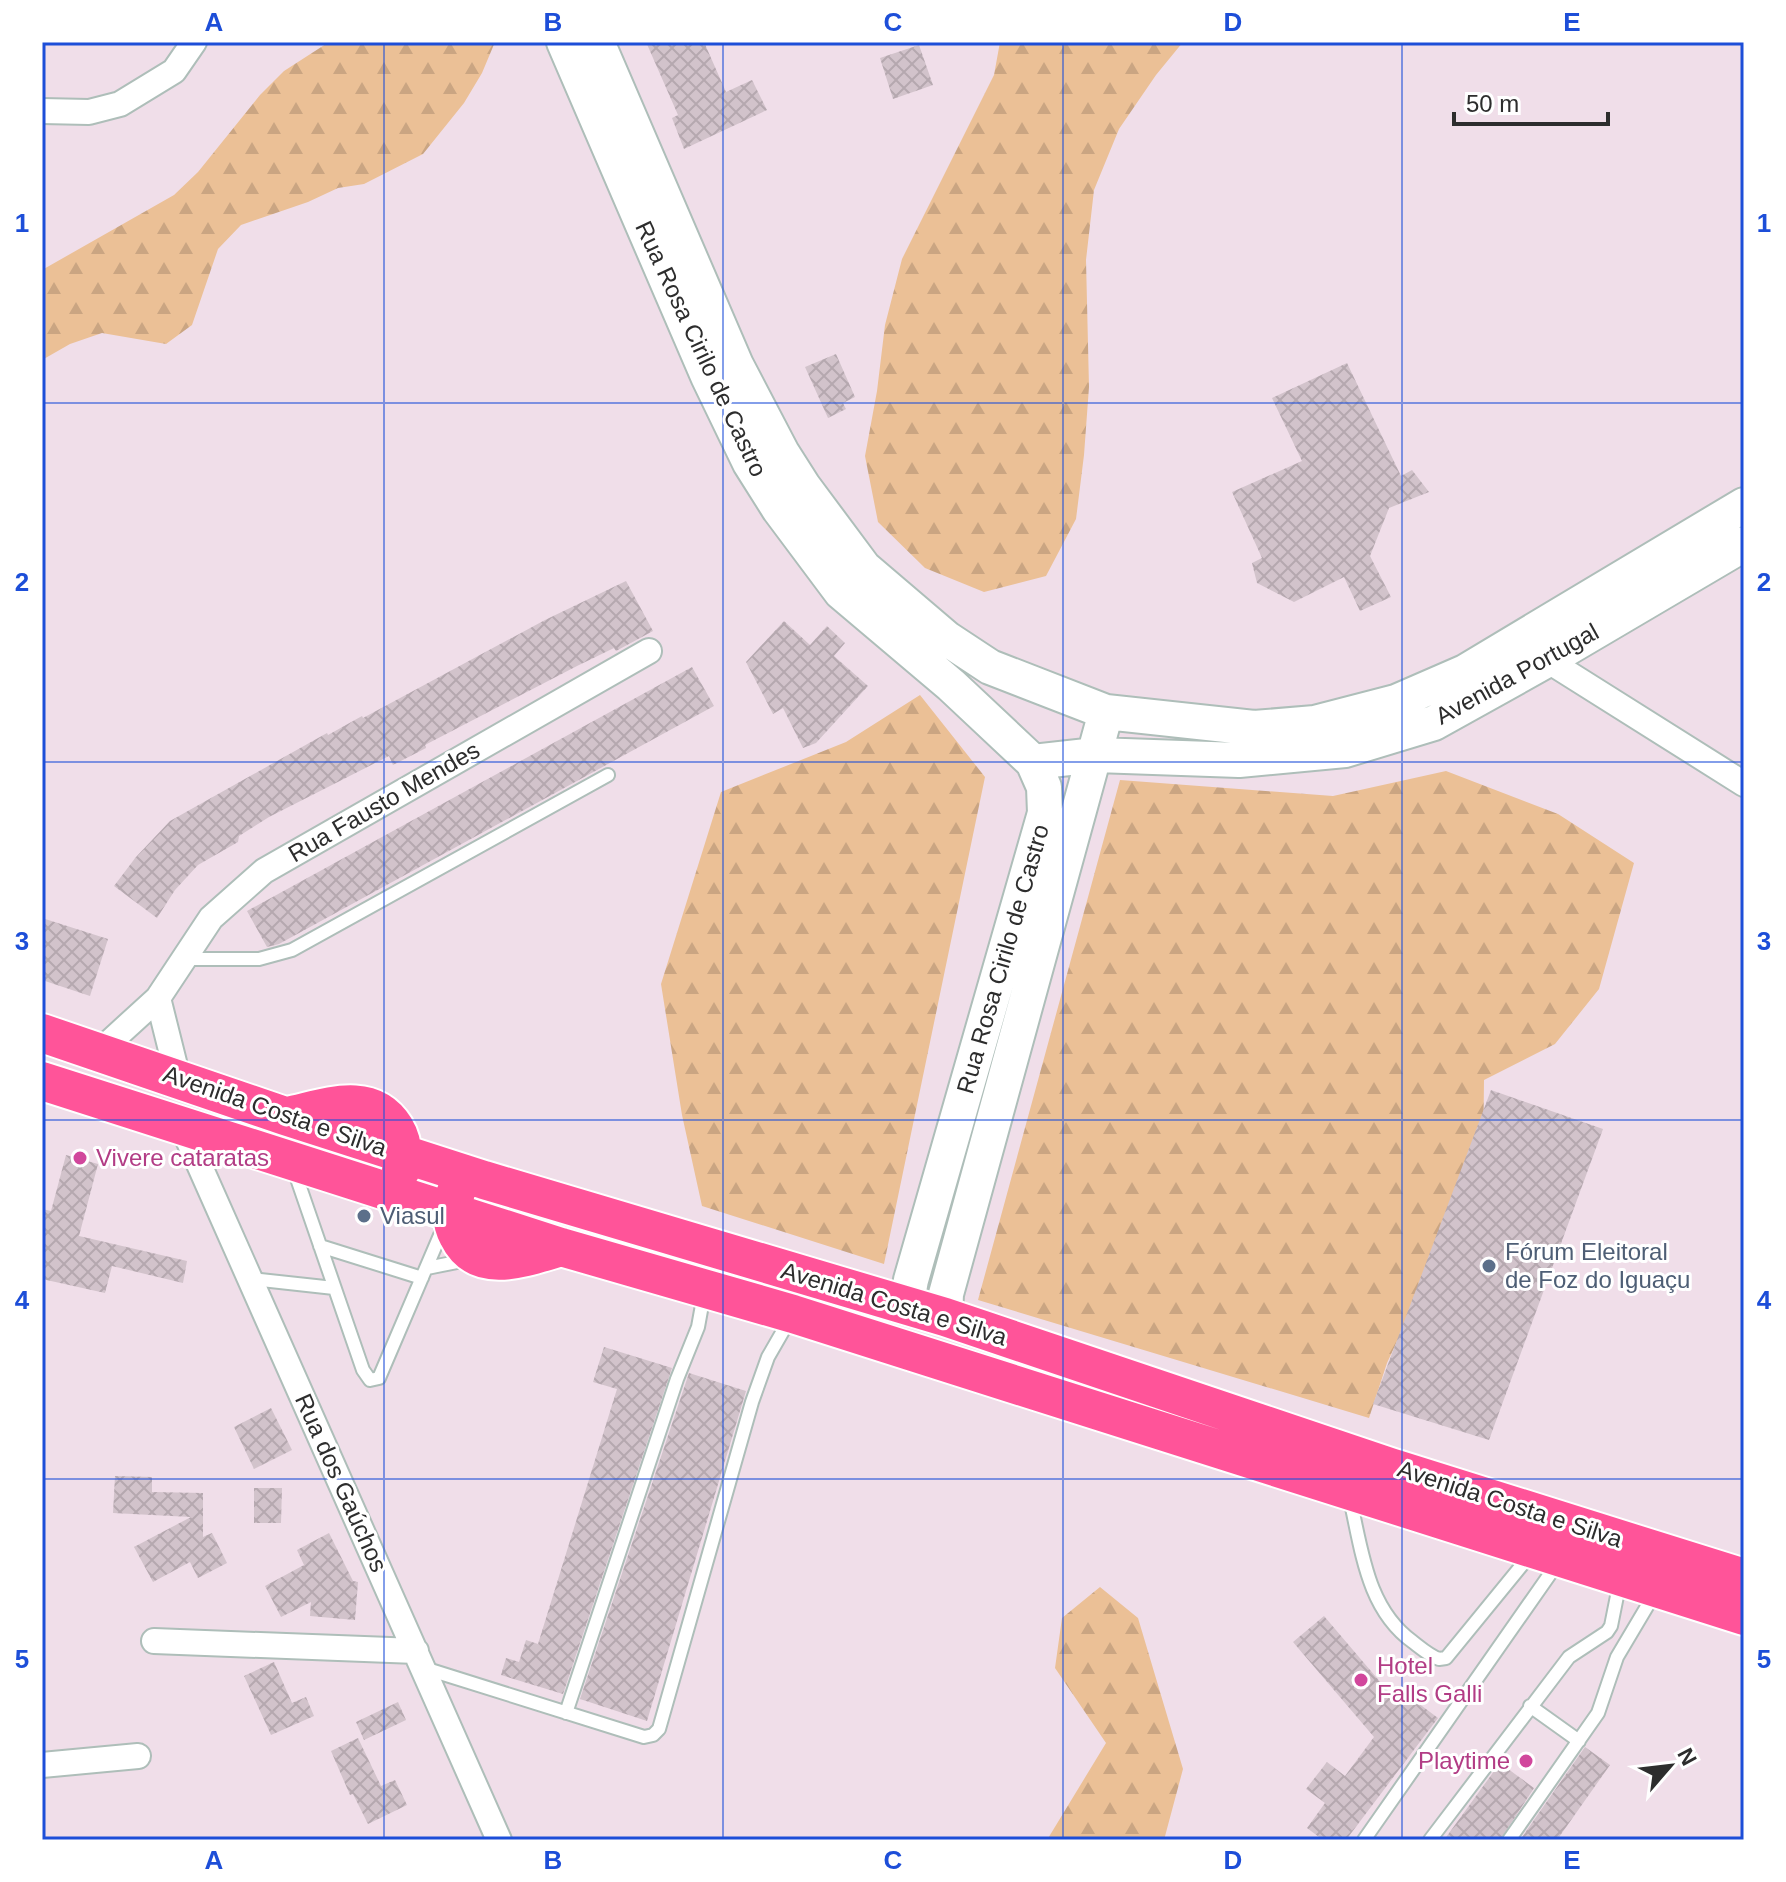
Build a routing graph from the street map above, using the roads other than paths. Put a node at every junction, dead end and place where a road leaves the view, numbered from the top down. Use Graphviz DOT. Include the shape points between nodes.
graph roads {
  1 [pos="194,42"];
  2 [pos="564,42"];
  3 [pos="597,42"];
  4 [pos="42,111"];
  5 [pos="722,370"];
  6 [pos="1744,505"];
  7 [pos="1744,544"];
  8 [pos="853,580"];
  9 [pos="649,651"];
  10 [pos="1547,660"];
  11 [pos="1106,712"];
  12 [pos="1096,755"];
  13 [pos="1033,762"];
  14 [pos="608,775"];
  15 [pos="1744,784"];
  16 [pos="184,959"];
  17 [pos="158,998"];
  18 [pos="42,1033"];
  19 [pos="100,1051"];
  20 [pos="178,1078"];
  21 [pos="42,1081"];
  22 [pos="182,1126"];
  23 [pos="403,1154"];
  24 [pos="290,1160"];
  25 [pos="484,1180"];
  26 [pos="379,1188"];
  27 [pos="451,1211"];
  28 [pos="320,1246"];
  29 [pos="561,1247"];
  30 [pos="479,1257"];
  31 [pos="424,1273"];
  32 [pos="251,1279"];
  33 [pos="705,1287"];
  34 [pos="334,1288"];
  35 [pos="906,1307"];
  36 [pos="793,1314"];
  37 [pos="945,1317"];
  38 [pos="1348,1492"];
  39 [pos="1548,1554"];
  40 [pos="1621,1577"];
  41 [pos="1744,1578"];
  42 [pos="1657,1589"];
  43 [pos="1744,1616"];
  44 [pos="154,1641"];
  45 [pos="420,1660"];
  46 [pos="1530,1706"];
  47 [pos="566,1713"];
  48 [pos="1579,1741"];
  49 [pos="138,1756"];
  50 [pos="42,1765"];
  51 [pos="499,1840"];
  52 [pos="1364,1840"];
  53 [pos="1430,1840"];
  54 [pos="1509,1840"];
  1 -- 4 [label="street" via="174,71 120,104 89,112"];
  2 -- 5 [label="main road, Rua Rosa Cirilo de Castro"];
  3 -- 5 [label="main road"];
  5 -- 8 [label="main road" via="803,486"];
  6 -- 11 [label="main road, Avenida Portugal" via="1465,672 1396,702 1315,723 1254,728"];
  7 -- 10 [label="main road, Avenida Portugal"];
  8 -- 11 [label="main road, Avenida Portugal" via="990,667"];
  8 -- 13 [label="main road, Rua Rosa Cirilo de Castro" via="951,685"];
  9 -- 16 [label="street, Rua Fausto Mendes" via="264,871 211,918"];
  10 -- 12 [label="main road, Avenida Portugal" via="1434,723 1345,750 1239,760"];
  10 -- 15 [label="street"];
  11 -- 12 [label="main road"];
  12 -- 13 [label="main road, Avenida Portugal"];
  12 -- 37 [label="main road" via="946,1294"];
  13 -- 35 [label="main road, Rua Rosa Cirilo de Castro" via="1044,787 1045,813"];
  14 -- 16 [label="lane" via="292,950 259,959"];
  16 -- 17 [label="street, Rua Fausto Mendes"];
  17 -- 19 [label="street, Rua Fausto Mendes"];
  17 -- 20 [label="street"];
  18 -- 19 [label="main road, Avenida Costa e Silva"];
  19 -- 20 [label="main road, Avenida Costa e Silva"];
  20 -- 23 [label="main road, Avenida Costa e Silva" via="285,1116 335,1105 368,1105 393,1125"];
  21 -- 22 [label="main road, Avenida Costa e Silva"];
  22 -- 24 [label="main road, Avenida Costa e Silva"];
  22 -- 32 [label="street, Rua dos Gaúchos"];
  23 -- 25 [label="main road, Avenida Costa e Silva"];
  23 -- 26 [label="main road" via="399,1175"];
  24 -- 26 [label="main road, Avenida Costa e Silva"];
  24 -- 28 [label="lane"];
  25 -- 27 [label="main road" via="455,1193"];
  25 -- 35 [label="main road, Avenida Costa e Silva"];
  26 -- 27 [label="main road, Avenida Costa e Silva"];
  27 -- 29 [label="main road, Avenida Costa e Silva"];
  27 -- 30 [label="main road" via="465,1249"];
  27 -- 31 [label="lane"];
  28 -- 31 [label="lane"];
  28 -- 34 [label="lane"];
  29 -- 30 [label="main road" via="513,1260"];
  29 -- 33 [label="main road, Avenida Costa e Silva"];
  30 -- 31 [label="lane"];
  31 -- 34 [label="lane" via="379,1378 370,1380"];
  32 -- 34 [label="lane"];
  32 -- 45 [label="street, Rua dos Gaúchos"];
  33 -- 36 [label="main road, Avenida Costa e Silva"];
  33 -- 47 [label="lane" via="698,1327"];
  35 -- 37 [label="main road, Avenida Costa e Silva"];
  36 -- 38 [label="main road, Avenida Costa e Silva"];
  36 -- 47 [label="lane" via="768,1357 752,1402 659,1729 644,1737"];
  37 -- 41 [label="main road, Avenida Costa e Silva" via="1390,1467"];
  38 -- 39 [label="main road, Avenida Costa e Silva"];
  38 -- 39 [label="lane" via="1366,1574 1383,1613 1400,1633 1439,1659 1446,1658"];
  39 -- 40 [label="main road, Avenida Costa e Silva"];
  39 -- 52 [label="lane"];
  40 -- 42 [label="main road, Avenida Costa e Silva"];
  40 -- 46 [label="lane" via="1607,1632 1569,1657"];
  42 -- 43 [label="main road, Avenida Costa e Silva"];
  42 -- 48 [label="lane" via="1617,1657 1603,1702"];
  44 -- 45 [label="street"];
  45 -- 47 [label="lane"];
  45 -- 51 [label="street, Rua dos Gaúchos"];
  46 -- 48 [label="lane"];
  46 -- 53 [label="lane"];
  48 -- 54 [label="lane"];
  49 -- 50 [label="street"];
}
